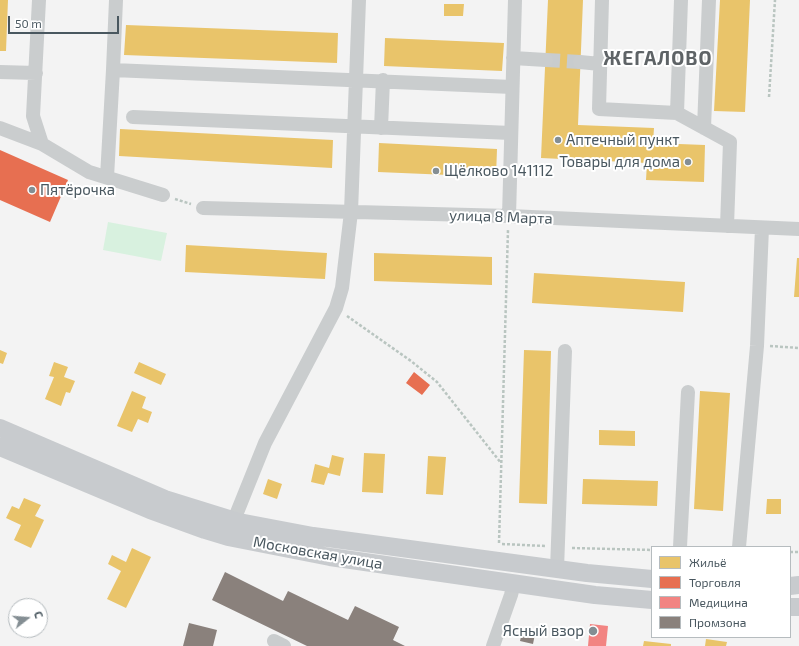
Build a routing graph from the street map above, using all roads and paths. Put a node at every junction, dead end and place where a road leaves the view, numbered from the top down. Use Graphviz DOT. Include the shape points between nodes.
graph roads {
  1 [pos="39,0"];
  2 [pos="116,0"];
  3 [pos="359,0"];
  4 [pos="515,0"];
  5 [pos="602,0"];
  6 [pos="681,0"];
  7 [pos="709,0"];
  8 [pos="775,0"];
  9 [pos="513,58"];
  10 [pos="546,60"];
  11 [pos="580,62"];
  12 [pos="600,64"];
  13 [pos="112,70"];
  14 [pos="0,72"];
  15 [pos="36,72"];
  16 [pos="355,79"];
  17 [pos="383,80"];
  18 [pos="512,86"];
  19 [pos="769,97"];
  20 [pos="677,113"];
  21 [pos="133,117"];
  22 [pos="354,127"];
  23 [pos="0,128"];
  24 [pos="381,128"];
  25 [pos="704,128"];
  26 [pos="511,133"];
  27 [pos="42,144"];
  28 [pos="107,177"];
  29 [pos="163,195"];
  30 [pos="203,208"];
  31 [pos="351,212"];
  32 [pos="509,216"];
  33 [pos="727,226"];
  34 [pos="762,228"];
  35 [pos="799,229"];
  36 [pos="336,308"];
  37 [pos="757,346"];
  38 [pos="799,348"];
  39 [pos="564,351"];
  40 [pos="688,392"];
  41 [pos="0,428"];
  42 [pos="0,447"];
  43 [pos="501,464"];
  44 [pos="234,520"];
  45 [pos="492,543"];
  46 [pos="499,544"];
  47 [pos="680,546"];
  48 [pos="739,546"];
  49 [pos="558,547"];
  50 [pos="651,550"];
  51 [pos="557,569"];
  52 [pos="651,579"];
  53 [pos="514,583"];
  54 [pos="651,600"];
  55 [pos="493,646"];
  1 -- 15 [label="street"];
  2 -- 13 [label="street"];
  3 -- 16 [label="street"];
  4 -- 9 [label="street"];
  5 -- 12 [label="street"];
  6 -- 20 [label="street"];
  7 -- 25 [label="street"];
  8 -- 19 [label="path"];
  9 -- 10 [label="street"];
  9 -- 18 [label="street"];
  11 -- 12 [label="street"];
  12 -- 20 [label="street" via="599,109"];
  13 -- 16 [label="street"];
  13 -- 28 [label="street"];
  14 -- 15 [label="street"];
  15 -- 27 [label="street" via="33,116"];
  16 -- 17 [label="street"];
  16 -- 22 [label="street"];
  17 -- 18 [label="street"];
  17 -- 24 [label="street"];
  18 -- 26 [label="street"];
  20 -- 25 [label="street"];
  21 -- 22 [label="street"];
  22 -- 24 [label="street"];
  22 -- 31 [label="street"];
  23 -- 27 [label="street"];
  24 -- 26 [label="street"];
  25 -- 33 [label="street" via="730,142"];
  26 -- 32 [label="street"];
  27 -- 28 [label="street" via="88,172"];
  28 -- 29 [label="street"];
  29 -- 30 [label="path"];
  30 -- 31 [label="street, улица 8 Марта"];
  31 -- 32 [label="street, улица 8 Марта"];
  31 -- 36 [label="street" via="342,288"];
  32 -- 33 [label="street, улица 8 Марта"];
  32 -- 43 [label="path"];
  33 -- 34 [label="street, улица 8 Марта"];
  34 -- 35 [label="street, улица 8 Марта"];
  34 -- 37 [label="street"];
  36 -- 43 [label="path" via="437,382"];
  36 -- 44 [label="street" via="266,443"];
  37 -- 38 [label="path"];
  37 -- 48 [label="street"];
  39 -- 49 [label="street"];
  40 -- 47 [label="street"];
  41 -- 44 [label="main road, Московская улица" via="165,499"];
  42 -- 53 [label="main road, Московская улица" via="150,510 228,537 330,557"];
  43 -- 46 [label="path"];
  44 -- 51 [label="main road, Московская улица" via="313,536"];
  45 -- 46 [label="path"];
  46 -- 49 [label="path"];
  49 -- 50 [label="path"];
  49 -- 51 [label="street"];
  51 -- 52 [label="main road, Московская улица"];
  53 -- 54 [label="main road, Московская улица"];
  53 -- 55 [label="street"];
}
